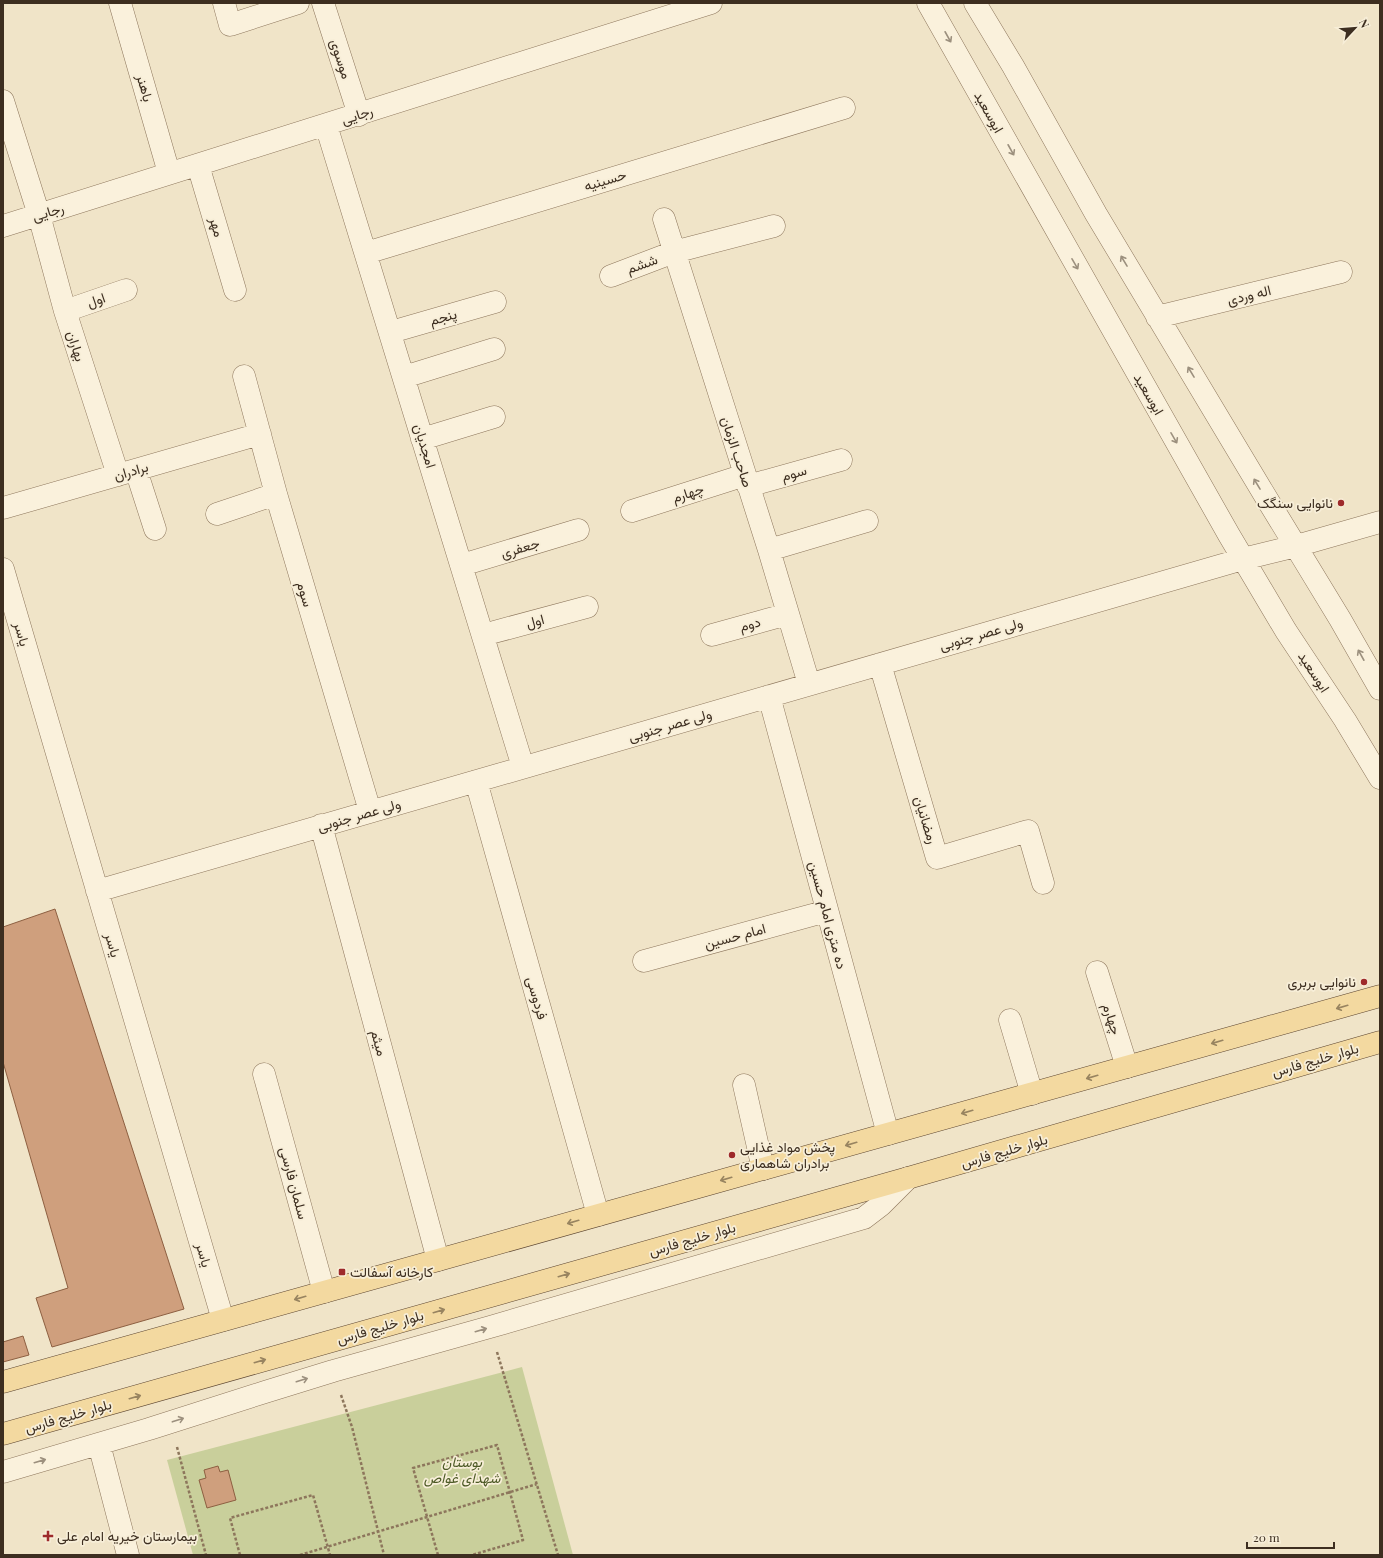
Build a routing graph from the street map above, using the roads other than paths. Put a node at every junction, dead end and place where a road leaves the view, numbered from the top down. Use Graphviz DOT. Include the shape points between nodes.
graph roads {
  1 [pos="120,3"];
  2 [pos="224,3"];
  3 [pos="298,3"];
  4 [pos="323,3"];
  5 [pos="711,3"];
  6 [pos="928,3"];
  7 [pos="975,3"];
  8 [pos="3,101"];
  9 [pos="844,108"];
  10 [pos="359,114"];
  11 [pos="326,125"];
  12 [pos="198,165"];
  13 [pos="169,173"];
  14 [pos="39,215"];
  15 [pos="664,219"];
  16 [pos="3,226"];
  17 [pos="774,226"];
  18 [pos="674,252"];
  19 [pos="366,253"];
  20 [pos="1341,272"];
  21 [pos="611,276"];
  22 [pos="126,290"];
  23 [pos="235,290"];
  24 [pos="495,302"];
  25 [pos="65,311"];
  26 [pos="1157,317"];
  27 [pos="390,332"];
  28 [pos="494,350"];
  29 [pos="244,376"];
  30 [pos="404,377"];
  31 [pos="494,417"];
  32 [pos="260,434"];
  33 [pos="422,439"];
  34 [pos="841,460"];
  35 [pos="127,472"];
  36 [pos="746,480"];
  37 [pos="276,494"];
  38 [pos="3,508"];
  39 [pos="632,511"];
  40 [pos="217,514"];
  41 [pos="867,521"];
  42 [pos="1380,522"];
  43 [pos="155,530"];
  44 [pos="578,530"];
  45 [pos="1296,546"];
  46 [pos="769,550"];
  47 [pos="1243,559"];
  48 [pos="462,566"];
  49 [pos="3,569"];
  50 [pos="587,607"];
  51 [pos="788,614"];
  52 [pos="712,634"];
  53 [pos="483,635"];
  54 [pos="880,664"];
  55 [pos="809,684"];
  56 [pos="1380,689"];
  57 [pos="769,696"];
  58 [pos="523,767"];
  59 [pos="1380,778"];
  60 [pos="476,781"];
  61 [pos="370,811"];
  62 [pos="321,826"];
  63 [pos="1043,883"];
  64 [pos="97,891"];
  65 [pos="827,911"];
  66 [pos="644,961"];
  67 [pos="1097,972"];
  68 [pos="1380,996"];
  69 [pos="1010,1020"];
  70 [pos="1375,1045"];
  71 [pos="1127,1067"];
  72 [pos="264,1074"];
  73 [pos="744,1085"];
  74 [pos="1032,1094"];
  75 [pos="888,1134"];
  76 [pos="763,1169"];
  77 [pos="908,1178"];
  78 [pos="598,1215"];
  79 [pos="438,1260"];
  80 [pos="324,1292"];
  81 [pos="223,1320"];
  82 [pos="3,1382"];
  83 [pos="3,1434"];
  84 [pos="99,1444"];
  85 [pos="3,1472"];
  86 [pos="128,1555"];
  1 -- 13 [label="street, باهنر"];
  2 -- 3 [label="street" via="230,25"];
  4 -- 10 [label="street, موسوی"];
  5 -- 10 [label="street, رجایی"];
  6 -- 47 [label="street, ابوسعید, one-way"];
  26 -- 7 [label="street, one-way"];
  8 -- 14 [label="street"];
  9 -- 19 [label="street, حسینیه"];
  10 -- 11 [label="street, رجایی"];
  11 -- 12 [label="street, رجایی"];
  11 -- 19 [label="street, امجدیان"];
  12 -- 13 [label="street, رجایی"];
  12 -- 23 [label="street, مهر"];
  13 -- 14 [label="street, رجایی"];
  14 -- 16 [label="street, رجایی"];
  14 -- 25 [label="street, بهاران"];
  15 -- 18 [label="street, صاحب الزمان"];
  17 -- 18 [label="street"];
  18 -- 21 [label="street, ششم"];
  18 -- 36 [label="street, صاحب الزمان"];
  19 -- 27 [label="street, امجدیان"];
  20 -- 26 [label="street, اله وردی"];
  22 -- 25 [label="street, اول"];
  24 -- 27 [label="street, پنجم"];
  25 -- 35 [label="street, بهاران"];
  45 -- 26 [label="street, one-way"];
  27 -- 30 [label="street, امجدیان"];
  28 -- 30 [label="street"];
  29 -- 32 [label="street, سوم"];
  30 -- 33 [label="street, امجدیان"];
  31 -- 33 [label="street"];
  32 -- 35 [label="street, برادران"];
  32 -- 37 [label="street, سوم"];
  33 -- 48 [label="street, امجدیان"];
  34 -- 36 [label="street, سوم"];
  35 -- 38 [label="street, برادران"];
  35 -- 43 [label="street, بهاران"];
  36 -- 39 [label="street, چهارم"];
  36 -- 46 [label="street, صاحب الزمان"];
  37 -- 40 [label="street"];
  37 -- 61 [label="street, سوم"];
  41 -- 46 [label="street"];
  42 -- 45 [label="street, ولی عصر جنوبی"];
  44 -- 48 [label="street, جعفری"];
  45 -- 47 [label="street, ولی عصر جنوبی"];
  56 -- 45 [label="street, one-way"];
  46 -- 51 [label="street, صاحب الزمان"];
  47 -- 54 [label="street, ولی عصر جنوبی"];
  47 -- 59 [label="street, ابوسعید"];
  48 -- 53 [label="street, امجدیان"];
  49 -- 64 [label="street, یاسر"];
  50 -- 53 [label="street, اول"];
  51 -- 52 [label="street, دوم"];
  51 -- 55 [label="street, صاحب الزمان"];
  53 -- 58 [label="street, امجدیان"];
  54 -- 55 [label="street, ولی عصر جنوبی"];
  54 -- 63 [label="street, رمضانیان" via="937,858 1028,831"];
  55 -- 57 [label="street, ولی عصر جنوبی"];
  57 -- 58 [label="street, ولی عصر جنوبی"];
  57 -- 65 [label="street, ده متری امام حسین"];
  58 -- 60 [label="street, ولی عصر جنوبی"];
  60 -- 61 [label="street, ولی عصر جنوبی"];
  60 -- 78 [label="street, فردوسی"];
  61 -- 62 [label="street, ولی عصر جنوبی"];
  62 -- 64 [label="street, ولی عصر جنوبی"];
  62 -- 79 [label="street, میثم"];
  64 -- 81 [label="street, یاسر"];
  65 -- 66 [label="street, امام حسین"];
  65 -- 75 [label="street, ده متری امام حسین"];
  67 -- 71 [label="street, چهارم"];
  68 -- 71 [label="main road, one-way"];
  69 -- 74 [label="street"];
  70 -- 77 [label="main road, بلوار خلیج فارس"];
  71 -- 74 [label="main road, one-way"];
  72 -- 80 [label="street, سلمان فارسی"];
  73 -- 76 [label="street"];
  74 -- 75 [label="main road, one-way"];
  75 -- 76 [label="main road, one-way"];
  76 -- 78 [label="main road, one-way"];
  83 -- 77 [label="main road, بلوار خلیج فارس, one-way"];
  84 -- 77 [label="street, one-way" via="295,1382 864,1218"];
  78 -- 79 [label="main road, one-way"];
  79 -- 80 [label="main road"];
  80 -- 81 [label="main road, one-way"];
  81 -- 82 [label="main road"];
  85 -- 84 [label="street, one-way"];
  84 -- 86 [label="street"];
}
